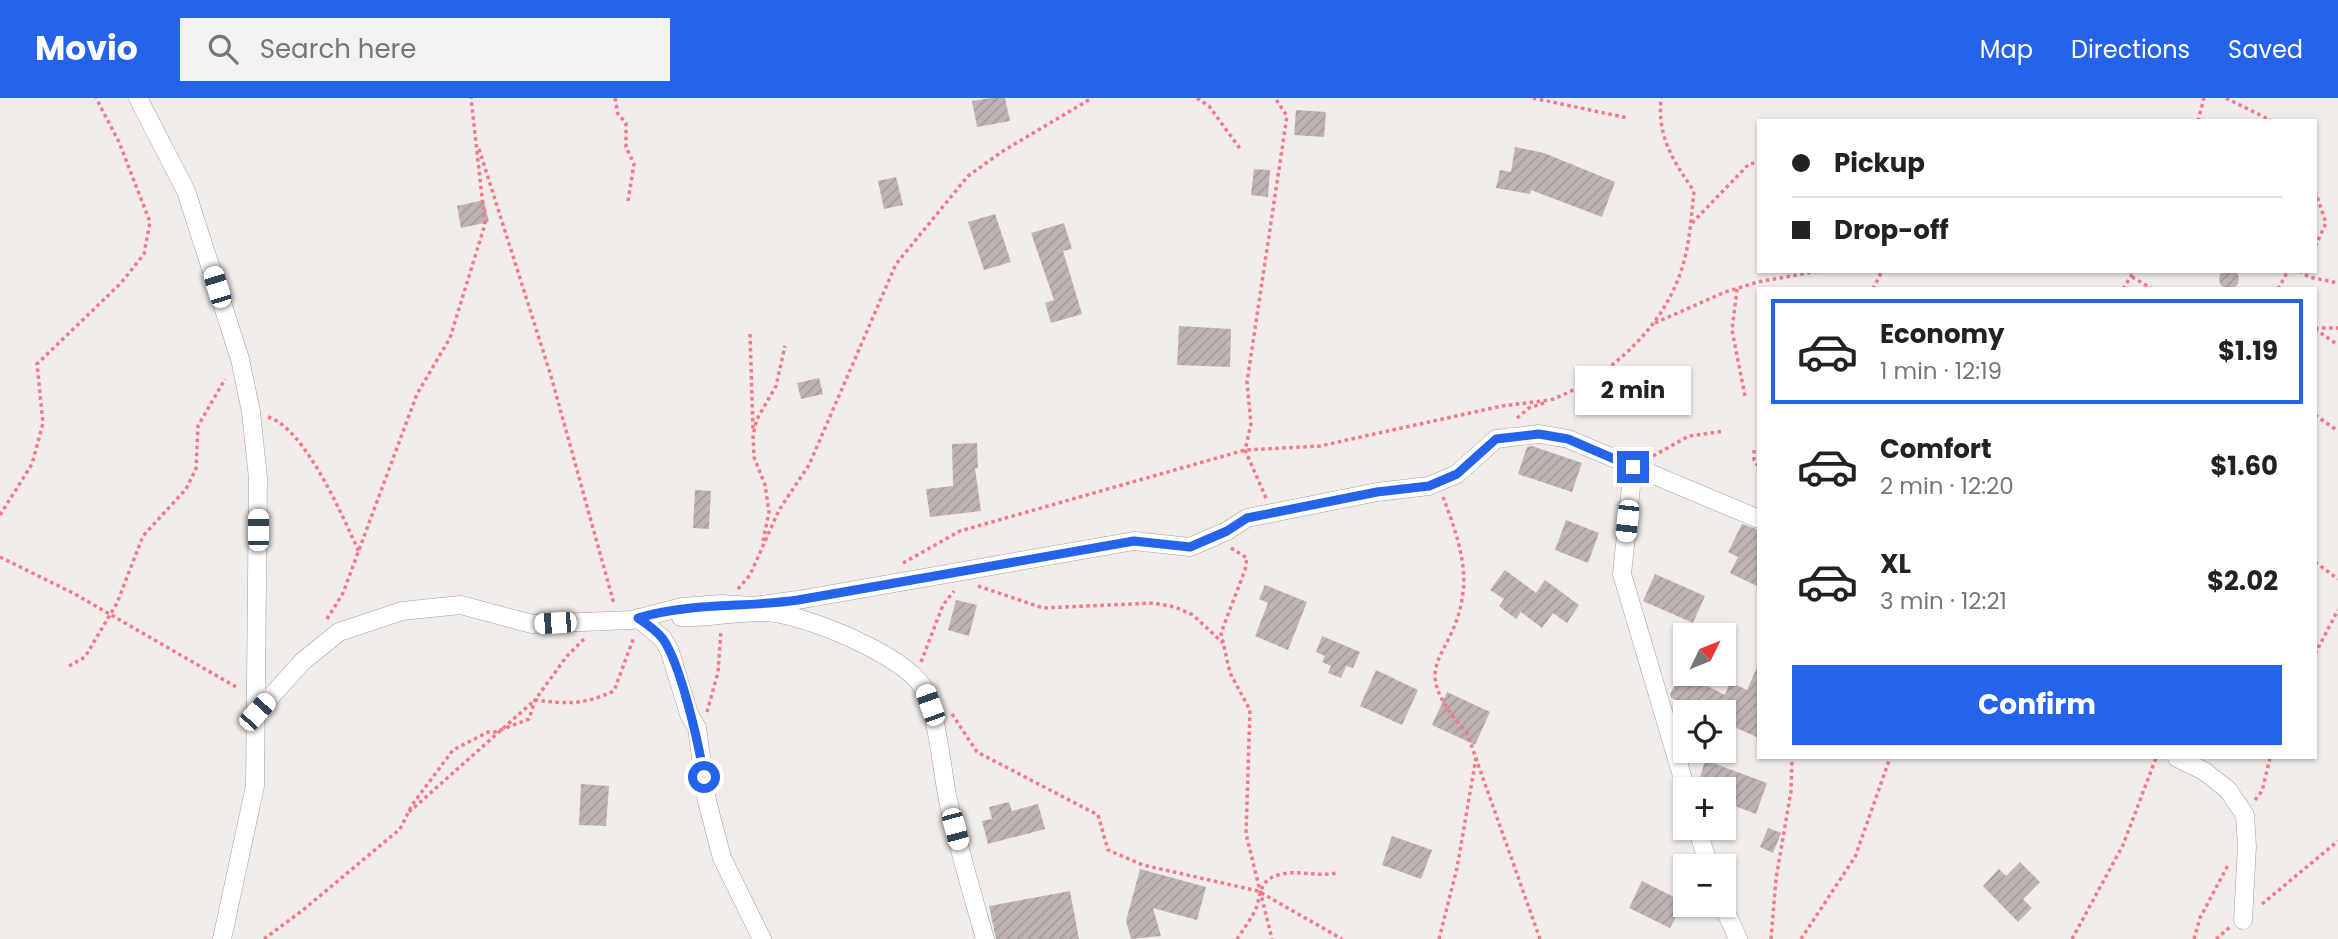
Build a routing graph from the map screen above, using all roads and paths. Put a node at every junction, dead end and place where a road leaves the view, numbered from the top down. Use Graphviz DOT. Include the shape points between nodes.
graph roads {
  1 [pos="96,98"];
  2 [pos="138,98"];
  3 [pos="471,98"];
  4 [pos="615,98"];
  5 [pos="1092,98"];
  6 [pos="1197,98"];
  7 [pos="1275,98"];
  8 [pos="1533,98"];
  9 [pos="1661,98"];
  10 [pos="2204,98"];
  11 [pos="2226,98"];
  12 [pos="1628,118"];
  13 [pos="2199,119"];
  14 [pos="2268,119"];
  15 [pos="474,134"];
  16 [pos="1241,150"];
  17 [pos="1757,162"];
  18 [pos="2317,197"];
  19 [pos="628,201"];
  20 [pos="1690,225"];
  21 [pos="2317,243"];
  22 [pos="1810,273"];
  23 [pos="2133,273"];
  24 [pos="2302,273"];
  25 [pos="2132,277"];
  26 [pos="2338,283"];
  27 [pos="2124,287"];
  28 [pos="2150,287"];
  29 [pos="1737,289"];
  30 [pos="1653,324"];
  31 [pos="2338,328"];
  32 [pos="2317,329"];
  33 [pos="2317,330"];
  34 [pos="750,334"];
  35 [pos="2338,345"];
  36 [pos="785,346"];
  37 [pos="240,359"];
  38 [pos="1745,396"];
  39 [pos="1550,400"];
  40 [pos="251,412"];
  41 [pos="2317,416"];
  42 [pos="1724,431"];
  43 [pos="2338,431"];
  44 [pos="753,435"];
  45 [pos="1496,439"];
  46 [pos="1245,450"];
  47 [pos="1754,450"];
  48 [pos="1757,464"];
  49 [pos="1633,467"];
  50 [pos="1438,482"];
  51 [pos="1273,512"];
  52 [pos="0,516"];
  53 [pos="1757,518"];
  54 [pos="1222,547"];
  55 [pos="762,550"];
  56 [pos="359,552"];
  57 [pos="0,557"];
  58 [pos="2317,563"];
  59 [pos="899,566"];
  60 [pos="2338,579"];
  61 [pos="976,585"];
  62 [pos="961,587"];
  63 [pos="609,595"];
  64 [pos="726,610"];
  65 [pos="2338,610"];
  66 [pos="110,615"];
  67 [pos="639,618"];
  68 [pos="603,621"];
  69 [pos="322,628"];
  70 [pos="1223,643"];
  71 [pos="2317,650"];
  72 [pos="921,665"];
  73 [pos="69,666"];
  74 [pos="535,700"];
  75 [pos="944,705"];
  76 [pos="257,712"];
  77 [pos="697,728"];
  78 [pos="495,732"];
  79 [pos="1476,756"];
  80 [pos="1791,759"];
  81 [pos="1890,759"];
  82 [pos="2156,759"];
  83 [pos="2179,759"];
  84 [pos="1682,777"];
  85 [pos="408,814"];
  86 [pos="2338,841"];
  87 [pos="1337,873"];
  88 [pos="1258,891"];
  89 [pos="1728,917"];
  90 [pos="2243,920"];
  91 [pos="222,939"];
  92 [pos="264,939"];
  93 [pos="762,939"];
  94 [pos="985,939"];
  95 [pos="1237,939"];
  96 [pos="1272,939"];
  97 [pos="1342,939"];
  98 [pos="1439,939"];
  99 [pos="1540,939"];
  100 [pos="1738,939"];
  101 [pos="1772,939"];
  102 [pos="1801,939"];
  103 [pos="2072,939"];
  104 [pos="2216,939"];
  1 -- 52 [label="path" via="119,142 150,222 144,254 121,283 37,364 43,424 32,464"];
  2 -- 37 [label="street" via="187,191"];
  3 -- 15 [label="path"];
  4 -- 19 [label="path" via="618,114 626,123 626,147 634,164"];
  5 -- 55 [label="path" via="968,176 896,264 839,403 809,465 779,510"];
  6 -- 16 [label="path" via="1209,106"];
  7 -- 46 [label="path" via="1287,116 1247,382 1251,424"];
  8 -- 12 [label="path"];
  9 -- 20 [label="path" via="1659,121 1674,162 1694,191"];
  10 -- 13 [label="path"];
  11 -- 14 [label="path"];
  15 -- 56 [label="path" via="485,224 450,338 417,394"];
  15 -- 63 [label="path" via="551,376"];
  17 -- 20 [label="path" via="1749,164"];
  18 -- 21 [label="path" via="2326,223"];
  20 -- 30 [label="path" via="1681,272"];
  22 -- 29 [label="path"];
  23 -- 25 [label="path"];
  24 -- 26 [label="path"];
  25 -- 27 [label="path"];
  25 -- 28 [label="path"];
  29 -- 30 [label="path"];
  29 -- 38 [label="path" via="1732,330"];
  30 -- 39 [label="path" via="1598,375"];
  31 -- 32 [label="path"];
  33 -- 35 [label="path"];
  34 -- 44 [label="path"];
  36 -- 44 [label="path" via="776,386"];
  37 -- 40 [label="street"];
  37 -- 66 [label="path" via="198,426 196,469 186,489 143,536"];
  39 -- 45 [label="path" via="1529,408"];
  39 -- 46 [label="path" via="1502,406 1320,446"];
  40 -- 56 [label="path" via="276,419 296,439 325,483"];
  40 -- 76 [label="street" via="258,478"];
  41 -- 43 [label="path"];
  42 -- 49 [label="path" via="1681,440"];
  44 -- 55 [label="path" via="769,512"];
  45 -- 49 [label="street" via="1539,434 1568,439"];
  45 -- 50 [label="street" via="1457,474"];
  46 -- 51 [label="path"];
  46 -- 59 [label="path" via="960,531"];
  47 -- 48 [label="path"];
  49 -- 53 [label="street"];
  49 -- 84 [label="street" via="1622,574"];
  50 -- 51 [label="street"];
  50 -- 79 [label="path" via="1461,557 1463,593 1440,653 1434,686 1467,733"];
  51 -- 64 [label="street" via="1247,518 1190,547 1134,541"];
  54 -- 70 [label="path" via="1247,558 1221,633"];
  55 -- 64 [label="path"];
  56 -- 69 [label="path" via="343,593"];
  57 -- 66 [label="path"];
  58 -- 60 [label="path"];
  61 -- 70 [label="path" via="1043,608 1153,603 1175,607 1193,615"];
  62 -- 72 [label="path" via="950,593 943,605"];
  63 -- 67 [label="path" via="617,611"];
  63 -- 68 [label="path" via="610,613"];
  64 -- 67 [label="street"];
  64 -- 77 [label="path" via="718,672 708,711"];
  64 -- 94 [label="street" via="767,612 828,629 873,647 923,687"];
  65 -- 71 [label="path"];
  66 -- 73 [label="path" via="85,657"];
  66 -- 76 [label="path" via="239,688"];
  67 -- 68 [label="street"];
  67 -- 74 [label="path" via="614,691 589,702"];
  67 -- 77 [label="street" via="663,639"];
  68 -- 74 [label="path" via="567,656"];
  68 -- 76 [label="street" via="532,624 461,605 402,611 339,632 302,662"];
  70 -- 88 [label="path" via="1230,673 1250,710 1246,834"];
  74 -- 78 [label="path"];
  74 -- 78 [label="path" via="529,719"];
  75 -- 88 [label="path" via="977,752 1098,815 1108,849 1143,865"];
  76 -- 91 [label="street" via="255,786"];
  77 -- 93 [label="street" via="707,801 722,858"];
  78 -- 85 [label="path"];
  78 -- 85 [label="path" via="453,750"];
  79 -- 98 [label="path" via="1457,868"];
  79 -- 99 [label="path"];
  80 -- 101 [label="path"];
  81 -- 102 [label="path" via="1855,857"];
  82 -- 103 [label="path" via="2123,845"];
  83 -- 90 [label="street" via="2228,790 2245,815"];
  85 -- 92 [label="path" via="400,829"];
  86 -- 90 [label="path"];
  87 -- 88 [label="path" via="1281,874"];
  88 -- 95 [label="path" via="1256,907"];
  88 -- 96 [label="path"];
  88 -- 97 [label="path"];
  89 -- 100 [label="street"];
  90 -- 104 [label="path"];
}
